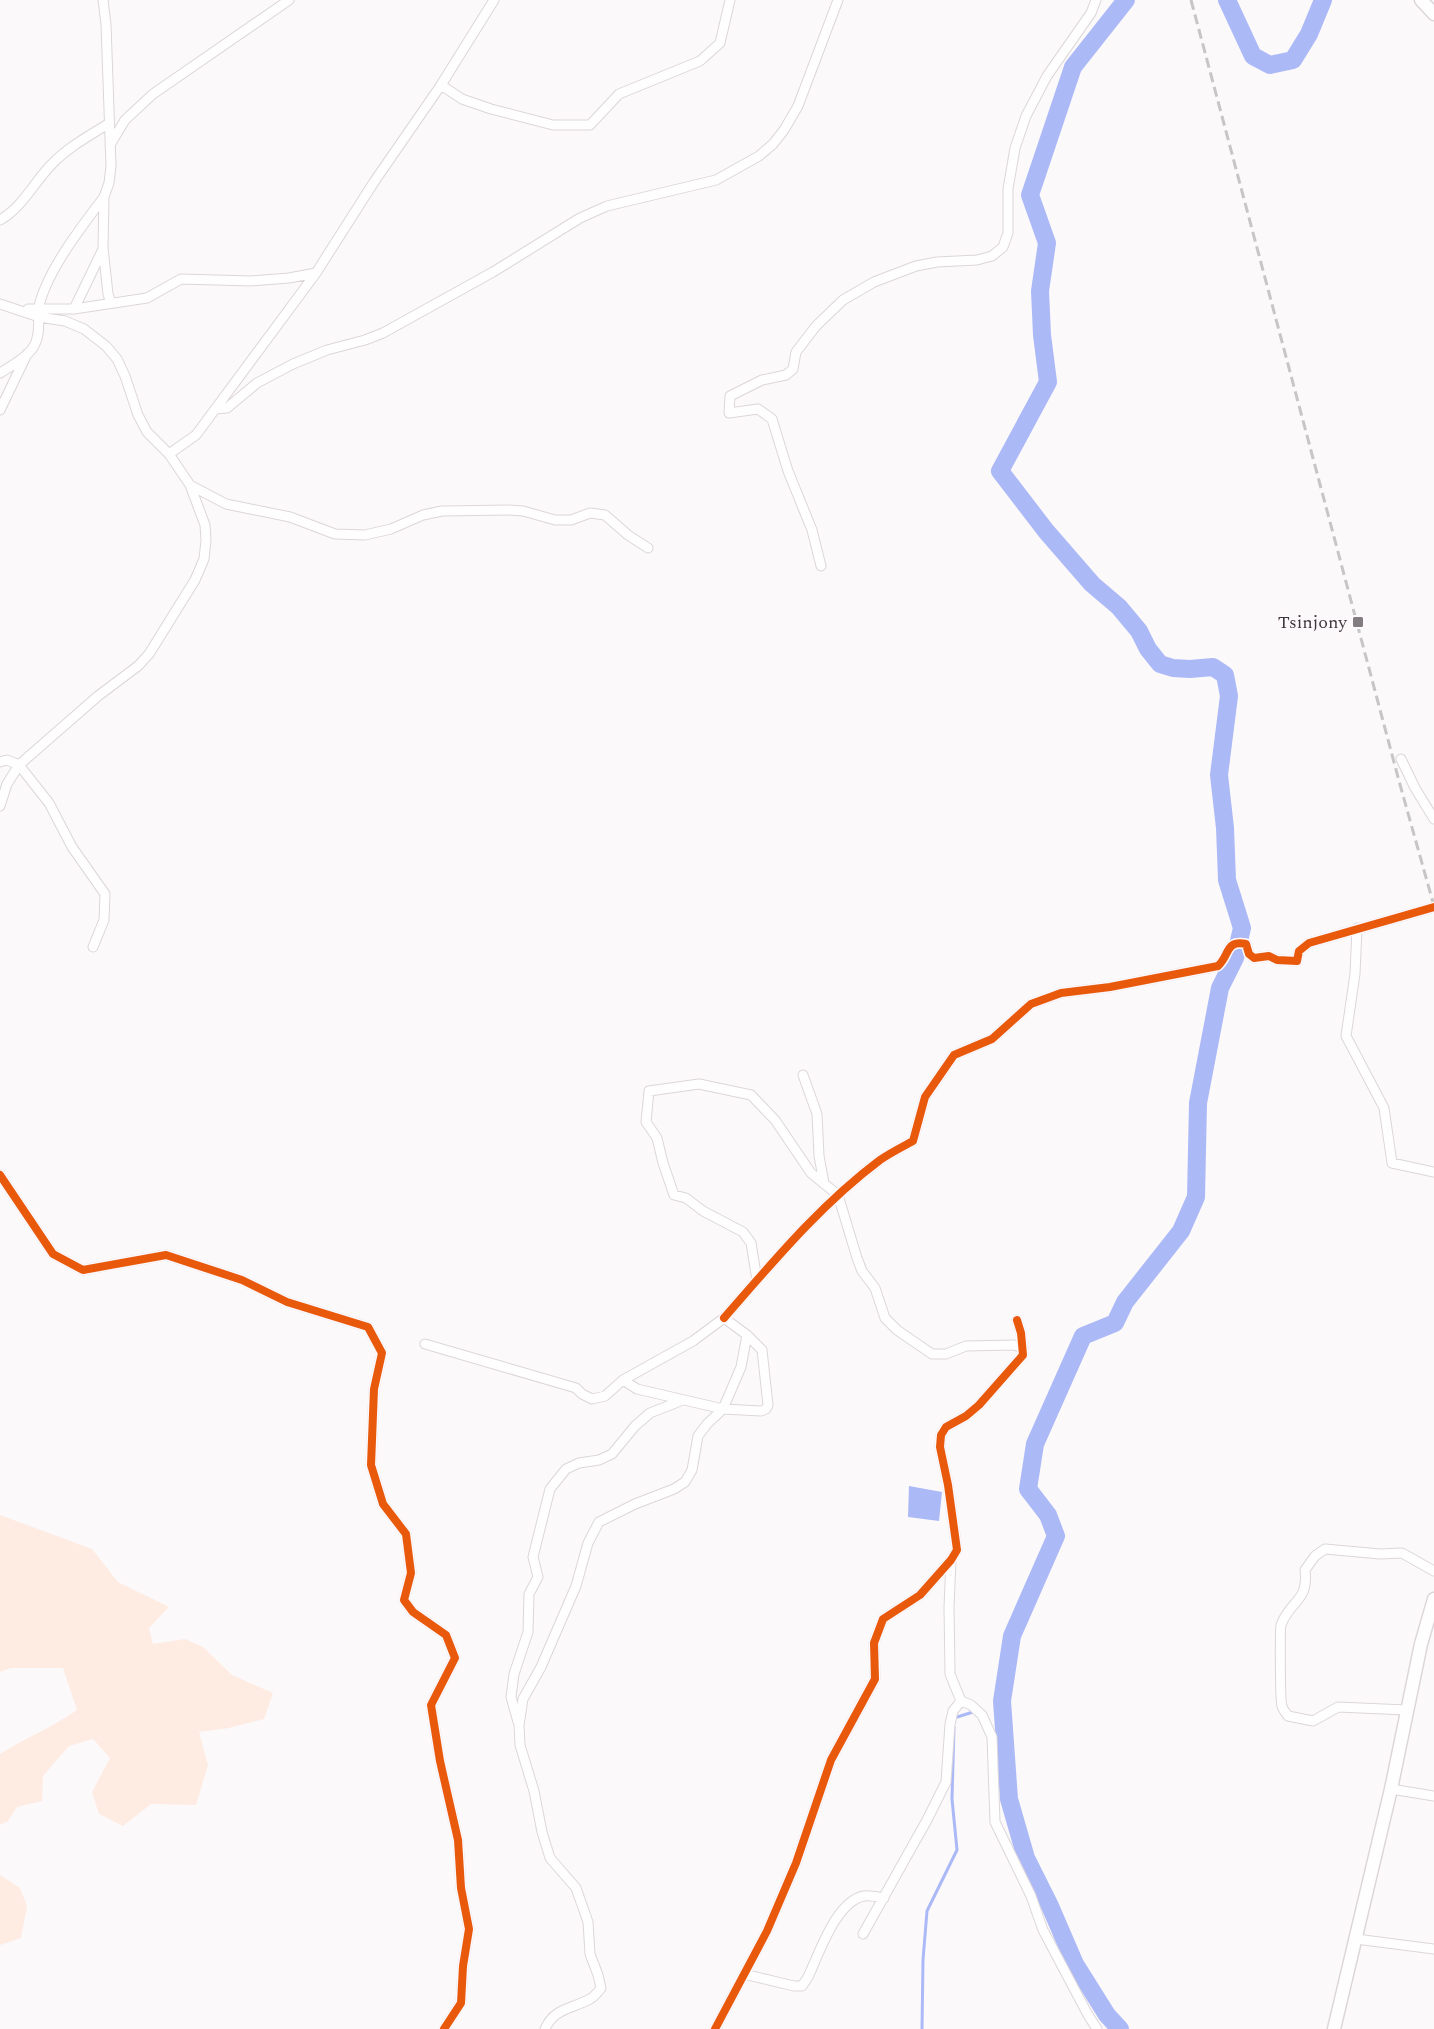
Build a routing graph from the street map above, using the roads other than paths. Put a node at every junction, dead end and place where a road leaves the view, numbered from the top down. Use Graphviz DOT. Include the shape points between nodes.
graph roads {
  1 [pos="103,0"];
  2 [pos="289,0"];
  3 [pos="494,0"];
  4 [pos="730,0"];
  5 [pos="838,0"];
  6 [pos="1096,0"];
  7 [pos="1421,0"];
  8 [pos="1434,14"];
  9 [pos="441,85"];
  10 [pos="108,124"];
  11 [pos="110,146"];
  12 [pos="104,197"];
  13 [pos="0,220"];
  14 [pos="103,248"];
  15 [pos="316,273"];
  16 [pos="111,303"];
  17 [pos="0,304"];
  18 [pos="74,309"];
  19 [pos="38,314"];
  20 [pos="27,354"];
  21 [pos="0,373"];
  22 [pos="216,409"];
  23 [pos="0,410"];
  24 [pos="169,454"];
  25 [pos="190,485"];
  26 [pos="648,548"];
  27 [pos="820,566"];
  28 [pos="1401,759"];
  29 [pos="0,762"];
  30 [pos="19,765"];
  31 [pos="0,806"];
  32 [pos="1434,819"];
  33 [pos="1434,907"];
  34 [pos="1357,928"];
  35 [pos="93,947"];
  36 [pos="803,1075"];
  37 [pos="1434,1172"];
  38 [pos="0,1175"];
  39 [pos="824,1183"];
  40 [pos="838,1194"];
  41 [pos="758,1280"];
  42 [pos="724,1318"];
  43 [pos="1017,1320"];
  44 [pos="747,1335"];
  45 [pos="425,1344"];
  46 [pos="1023,1348"];
  47 [pos="623,1380"];
  48 [pos="683,1400"];
  49 [pos="724,1409"];
  50 [pos="951,1560"];
  51 [pos="1434,1571"];
  52 [pos="1434,1599"];
  53 [pos="960,1701"];
  54 [pos="1406,1710"];
  55 [pos="520,1725"];
  56 [pos="1392,1789"];
  57 [pos="1434,1796"];
  58 [pos="884,1898"];
  59 [pos="863,1934"];
  60 [pos="1356,1939"];
  61 [pos="1434,1949"];
  62 [pos="744,1974"];
  63 [pos="550,2019"];
  64 [pos="444,2029"];
  65 [pos="537,2029"];
  66 [pos="546,2029"];
  67 [pos="715,2029"];
  68 [pos="1098,2029"];
  69 [pos="1334,2029"];
  1 -- 10 [label="street"];
  2 -- 11 [label="street" via="153,94 125,120"];
  3 -- 9 [label="street"];
  4 -- 9 [label="street" via="720,43 700,61 619,94 590,125 554,125 490,109 462,99"];
  5 -- 22 [label="street" via="798,106 784,130 759,156 716,180 607,206 580,218 493,272 383,333 293,364 257,384 227,408"];
  6 -- 27 [label="street" via="1091,13 1046,76 1026,116 1012,164 1008,189 1008,233 1003,248 992,256 977,260 916,266 874,282 843,300 816,326 796,352 793,369 786,375 762,380 730,396 729,413 758,409 772,419 788,471 812,530"];
  7 -- 8 [label="street"];
  9 -- 15 [label="street"];
  10 -- 11 [label="street"];
  10 -- 13 [label="street" via="61,155 26,197"];
  11 -- 12 [label="street" via="110,183"];
  12 -- 14 [label="street"];
  12 -- 19 [label="street" via="54,270"];
  14 -- 16 [label="street"];
  14 -- 18 [label="street"];
  15 -- 16 [label="street" via="251,281 181,279 147,298"];
  15 -- 22 [label="street"];
  16 -- 18 [label="street"];
  17 -- 19 [label="street"];
  18 -- 19 [label="street"];
  19 -- 20 [label="street" via="39,332"];
  19 -- 24 [label="street" via="84,329 106,346 126,376 147,432"];
  20 -- 21 [label="street"];
  20 -- 23 [label="street"];
  22 -- 24 [label="street" via="196,435"];
  24 -- 25 [label="street"];
  25 -- 26 [label="street" via="226,504 290,517 335,534 365,535 442,511 523,511 555,520 571,520 590,513 605,515"];
  25 -- 30 [label="street" via="205,525 206,540 204,559 195,580 149,654 138,666 98,696"];
  28 -- 32 [label="street"];
  29 -- 30 [label="street" via="7,760"];
  30 -- 31 [label="street" via="6,784"];
  30 -- 35 [label="street" via="49,803 72,847 105,894 104,920"];
  33 -- 34 [label="street"];
  34 -- 37 [label="street" via="1355,974 1346,1036 1384,1108 1392,1163"];
  34 -- 40 [label="street" via="1309,943 1299,951 1297,961 1269,956 1254,958 1249,954 1247,945 1232,944 1218,966 1061,993 1031,1004 992,1039 954,1055 925,1096 913,1141 881,1160"];
  36 -- 39 [label="street" via="817,1114"];
  38 -- 64 [label="street" via="53,1254 84,1270 166,1255 242,1280 287,1302 368,1327 382,1353 374,1389 370,1465 383,1504 406,1534 411,1573 404,1600 414,1612 446,1635 455,1658 432,1705 440,1761 458,1840 461,1888 469,1929 461,2003"];
  39 -- 40 [label="street"];
  39 -- 41 [label="street" via="811,1173 776,1120 751,1095 700,1084 649,1090 646,1122 657,1138 674,1195 686,1198 703,1211 744,1232 751,1243"];
  40 -- 41 [label="street"];
  40 -- 46 [label="street" via="862,1271 875,1288 885,1318 897,1330 938,1355 966,1346"];
  41 -- 42 [label="street"];
  42 -- 44 [label="street"];
  42 -- 47 [label="street" via="693,1341"];
  43 -- 46 [label="street"];
  44 -- 49 [label="street" via="741,1367"];
  44 -- 49 [label="street" via="762,1350 768,1405 761,1411"];
  45 -- 47 [label="street" via="576,1388 592,1399 605,1396"];
  46 -- 50 [label="street" via="1024,1355 979,1405 946,1426 941,1435 940,1447 957,1550"];
  47 -- 48 [label="street" via="637,1389"];
  48 -- 49 [label="street"];
  48 -- 55 [label="street" via="650,1413 634,1426 612,1454 566,1469 550,1489 533,1556 538,1577 530,1594 528,1632 514,1674 511,1697"];
  49 -- 55 [label="street" via="698,1436 692,1470 684,1482 599,1522 588,1543 573,1594 523,1699"];
  50 -- 53 [label="street" via="950,1674"];
  50 -- 62 [label="street" via="920,1595 883,1619 874,1643 875,1679 831,1760 796,1863 767,1932"];
  51 -- 54 [label="street" via="1402,1554 1325,1549 1314,1556 1305,1570 1307,1583 1302,1596 1287,1612 1280,1626 1280,1695 1288,1716 1313,1721 1338,1707"];
  52 -- 54 [label="street"];
  53 -- 58 [label="street" via="950,1724 946,1782"];
  53 -- 68 [label="street" via="971,1705 982,1715 992,1737 995,1822 1031,1896 1043,1930"];
  54 -- 56 [label="street"];
  55 -- 63 [label="street" via="520,1744 550,1858 576,1888 588,1922 590,1954 601,1988 591,1999"];
  56 -- 57 [label="street"];
  56 -- 60 [label="street"];
  58 -- 59 [label="street"];
  58 -- 62 [label="street" via="865,1896 852,1901 834,1922 802,1986"];
  60 -- 61 [label="street"];
  60 -- 69 [label="street"];
  62 -- 67 [label="street"];
  63 -- 65 [label="street"];
  63 -- 66 [label="street"];
}
